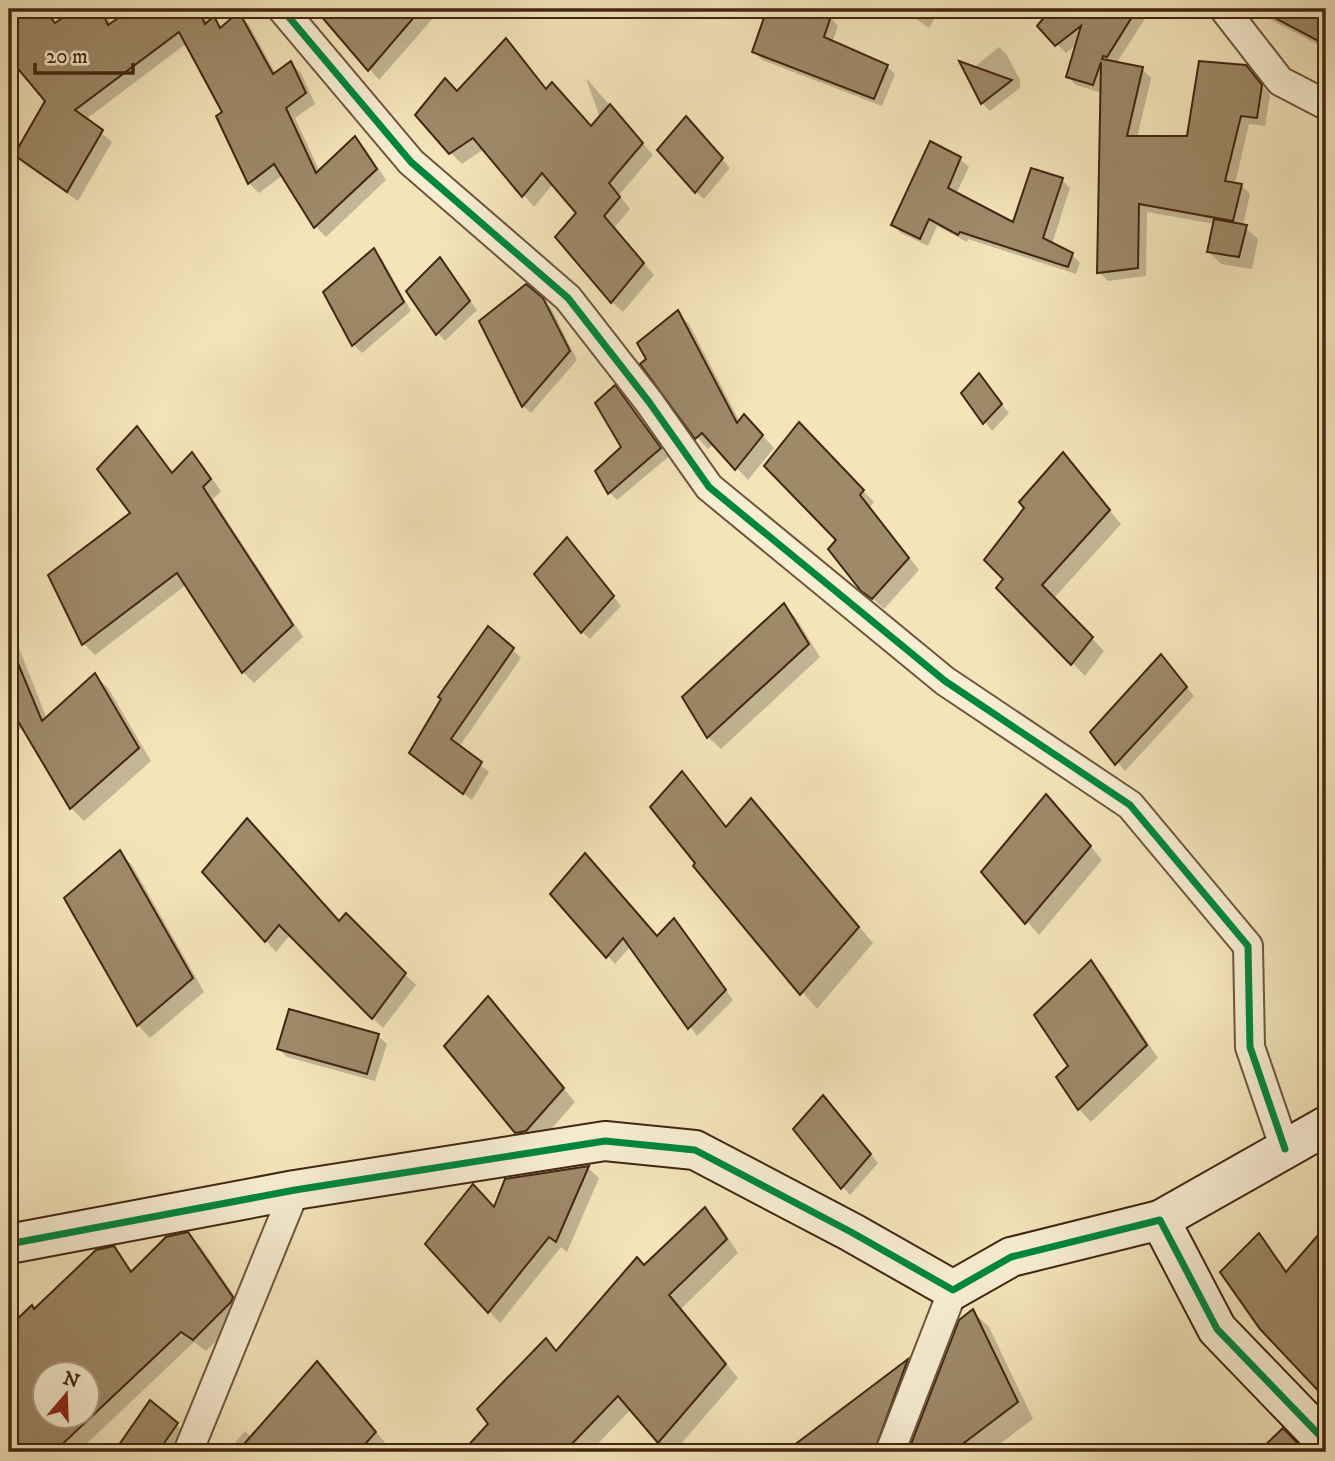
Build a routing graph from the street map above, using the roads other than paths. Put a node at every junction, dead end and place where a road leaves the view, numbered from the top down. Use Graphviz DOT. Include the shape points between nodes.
graph roads {
  1 [pos="282,9"];
  2 [pos="1224,9"];
  3 [pos="1326,105"];
  4 [pos="1326,1126"];
  5 [pos="1285,1149"];
  6 [pos="295,1190"];
  7 [pos="1160,1220"];
  8 [pos="9,1244"];
  9 [pos="953,1290"];
  10 [pos="1326,1442"];
  11 [pos="188,1452"];
  12 [pos="890,1452"];
  1 -- 5 [label="street" via="411,162 568,298 709,486 945,681 1130,805 1248,946 1250,1047"];
  2 -- 3 [label="street" via="1280,81"];
  4 -- 5 [label="street"];
  5 -- 7 [label="street"];
  6 -- 8 [label="street"];
  6 -- 9 [label="street" via="605,1141 695,1150"];
  6 -- 11 [label="street"];
  7 -- 9 [label="street" via="1011,1257"];
  7 -- 10 [label="street" via="1217,1329"];
  9 -- 12 [label="street"];
}
